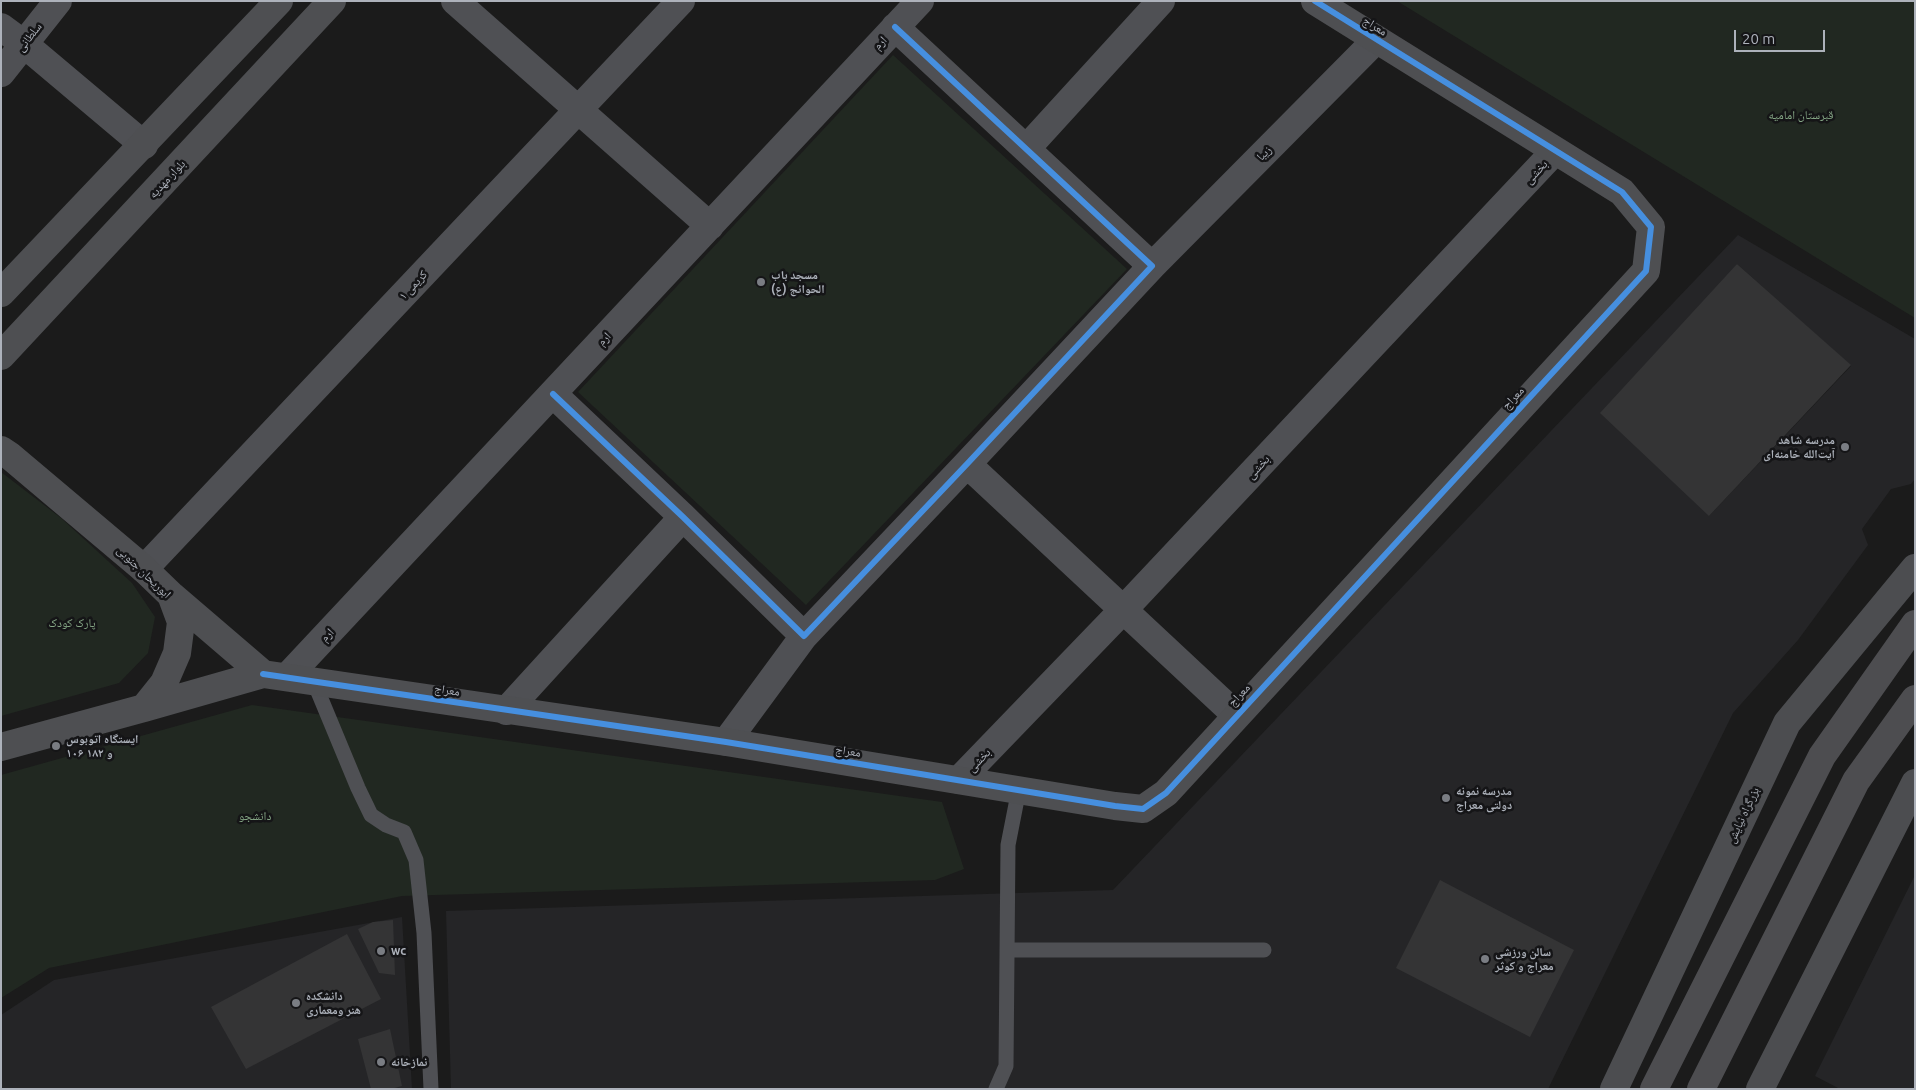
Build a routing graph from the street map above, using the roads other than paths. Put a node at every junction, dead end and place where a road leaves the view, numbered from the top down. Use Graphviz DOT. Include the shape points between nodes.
graph roads {
  1 [pos="58,1"];
  2 [pos="279,1"];
  3 [pos="332,1"];
  4 [pos="455,1"];
  5 [pos="681,1"];
  6 [pos="920,1"];
  7 [pos="1161,1"];
  8 [pos="1315,1"];
  9 [pos="1,27"];
  10 [pos="895,27"];
  11 [pos="1376,40"];
  12 [pos="24,44"];
  13 [pos="1,74"];
  14 [pos="578,110"];
  15 [pos="144,145"];
  16 [pos="1026,149"];
  17 [pos="1555,151"];
  18 [pos="710,226"];
  19 [pos="1152,266"];
  20 [pos="1,293"];
  21 [pos="1,356"];
  22 [pos="553,394"];
  23 [pos="1,450"];
  24 [pos="968,464"];
  25 [pos="683,517"];
  26 [pos="1915,568"];
  27 [pos="144,569"];
  28 [pos="171,595"];
  29 [pos="1124,609"];
  30 [pos="1915,624"];
  31 [pos="804,636"];
  32 [pos="275,675"];
  33 [pos="314,682"];
  34 [pos="1915,699"];
  35 [pos="144,708"];
  36 [pos="506,710"];
  37 [pos="1236,715"];
  38 [pos="726,742"];
  39 [pos="1,747"];
  40 [pos="959,780"];
  41 [pos="1914,785"];
  42 [pos="1019,789"];
  43 [pos="1007,950"];
  44 [pos="1264,950"];
  45 [pos="431,1089"];
  46 [pos="996,1089"];
  47 [pos="1614,1089"];
  48 [pos="1654,1089"];
  49 [pos="1701,1089"];
  50 [pos="1760,1089"];
  1 -- 12 [label="street, سلطانی"];
  2 -- 15 [label="street"];
  3 -- 21 [label="street, بلوار مهدیه"];
  4 -- 14 [label="street"];
  5 -- 14 [label="street, کریمی ۱"];
  6 -- 10 [label="street, ارم"];
  7 -- 16 [label="street"];
  8 -- 11 [label="street, معراج"];
  9 -- 12 [label="street"];
  10 -- 16 [label="street"];
  10 -- 18 [label="street, ارم"];
  11 -- 17 [label="street, معراج"];
  11 -- 19 [label="street, زیبا"];
  12 -- 13 [label="street, سلطانی"];
  12 -- 15 [label="street"];
  14 -- 18 [label="street"];
  14 -- 27 [label="street, کریمی ۱"];
  15 -- 20 [label="street"];
  16 -- 19 [label="street"];
  17 -- 29 [label="street, بخشی"];
  17 -- 37 [label="street, معراج" via="1622,192 1651,227 1646,271"];
  18 -- 22 [label="street, ارم"];
  19 -- 24 [label="street, زیبا"];
  22 -- 25 [label="street"];
  22 -- 32 [label="street, ارم"];
  23 -- 27 [label="street, ابوریحان جنوبی"];
  24 -- 29 [label="street"];
  24 -- 31 [label="street, زیبا"];
  25 -- 31 [label="street"];
  25 -- 36 [label="street"];
  26 -- 47 [label="main road, بزرگراه نیایش" via="1787,723"];
  27 -- 28 [label="street, ابوریحان جنوبی"];
  28 -- 32 [label="street"];
  28 -- 35 [label="street, ابوریحان جنوبی" via="181,622 177,653 164,683"];
  29 -- 37 [label="street"];
  29 -- 40 [label="street, بخشی"];
  30 -- 48 [label="highway" via="1822,756"];
  31 -- 38 [label="street, زیبا"];
  32 -- 33 [label="street, معراج"];
  32 -- 35 [label="street"];
  33 -- 36 [label="street, معراج"];
  33 -- 45 [label="lane" via="371,815 404,832 416,860 424,933"];
  34 -- 49 [label="highway" via="1856,781"];
  35 -- 39 [label="street"];
  36 -- 38 [label="street, معراج"];
  37 -- 42 [label="street, معراج" via="1166,793 1143,809"];
  38 -- 40 [label="street, معراج"];
  40 -- 42 [label="street, معراج"];
  41 -- 50 [label="main road"];
  42 -- 43 [label="lane" via="1008,845"];
  43 -- 44 [label="lane"];
  43 -- 46 [label="lane" via="1006,1066"];
}
